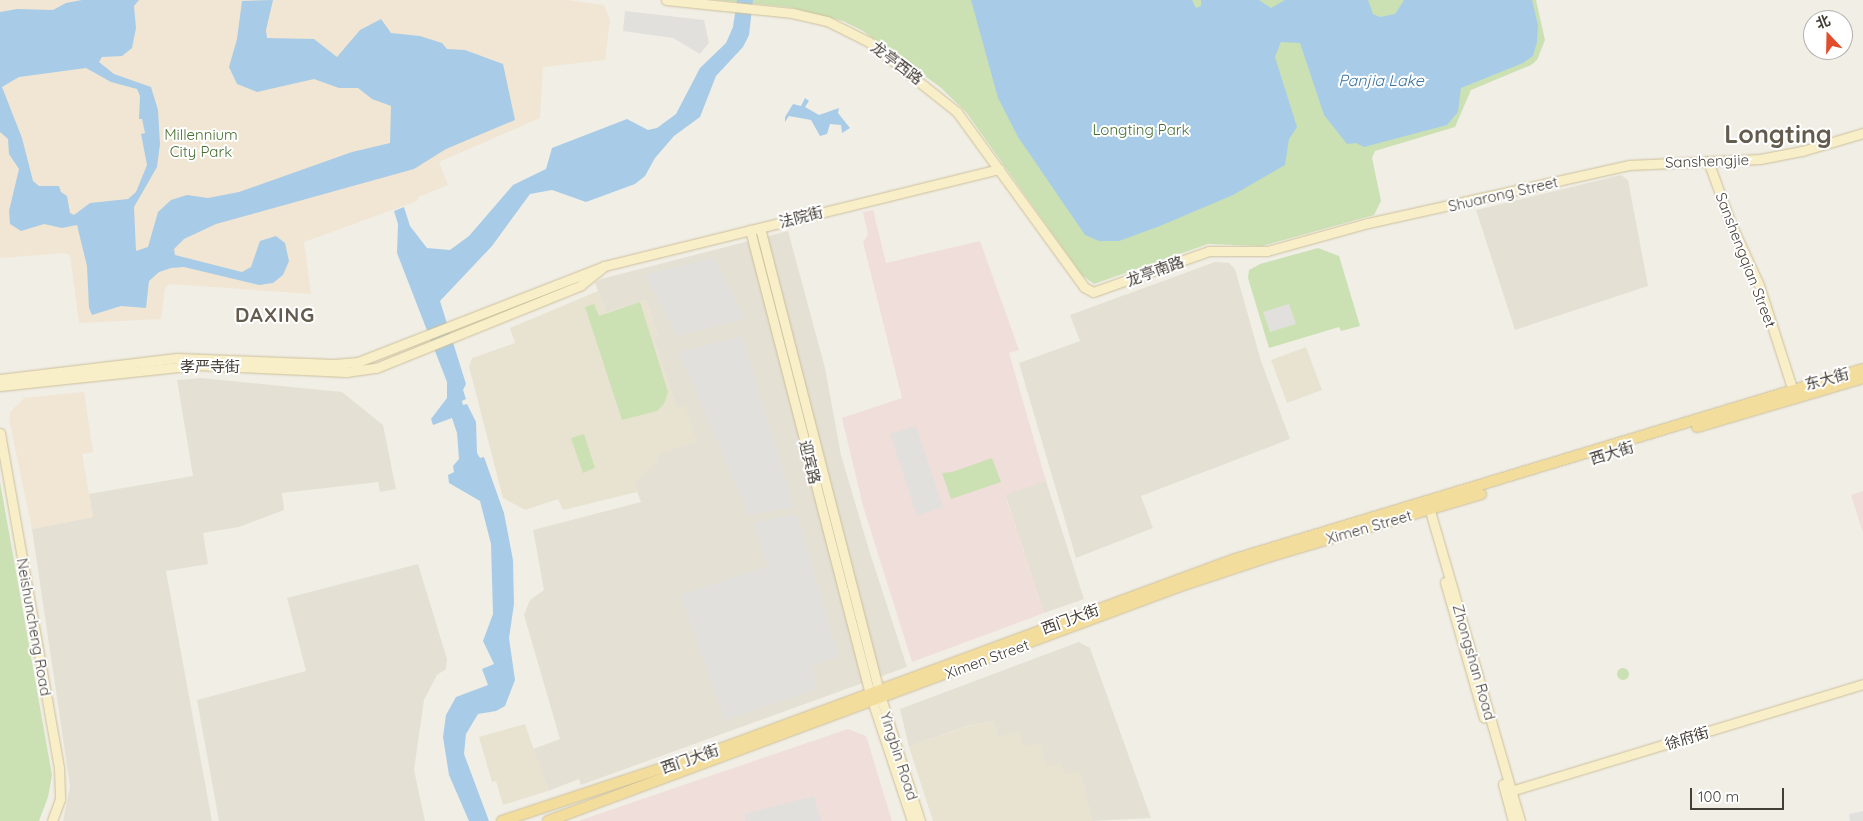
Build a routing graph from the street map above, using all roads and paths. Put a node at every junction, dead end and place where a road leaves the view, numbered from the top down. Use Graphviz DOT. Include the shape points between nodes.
graph roads {
  1 [pos="666,0"];
  2 [pos="1863,133"];
  3 [pos="1708,161"];
  4 [pos="1637,164"];
  5 [pos="999,169"];
  6 [pos="1368,222"];
  7 [pos="760,228"];
  8 [pos="750,230"];
  9 [pos="604,266"];
  10 [pos="416,340"];
  11 [pos="418,351"];
  12 [pos="1863,369"];
  13 [pos="1863,378"];
  14 [pos="0,379"];
  15 [pos="0,386"];
  16 [pos="1794,393"];
  17 [pos="0,433"];
  18 [pos="1426,507"];
  19 [pos="1863,684"];
  20 [pos="876,696"];
  21 [pos="1511,791"];
  22 [pos="52,821"];
  23 [pos="502,821"];
  24 [pos="548,821"];
  25 [pos="912,821"];
  26 [pos="920,821"];
  27 [pos="1513,821"];
  28 [pos="1520,821"];
  1 -- 5 [label="street, 龙亭西路" via="827,21 869,42 950,104"];
  2 -- 3 [label="street, Sanshengjie" via="1785,155"];
  3 -- 4 [label="street, Sanshengjie"];
  3 -- 16 [label="street, Sanshengqian Street" via="1728,217 1759,285"];
  4 -- 6 [label="street, Shuarong Street"];
  5 -- 6 [label="street, 龙亭南路" via="1084,287 1093,292 1209,251 1267,252"];
  5 -- 7 [label="street, 法院街"];
  7 -- 8 [label="street, 法院街"];
  7 -- 20 [label="street, 迎宾路"];
  8 -- 9 [label="street, 法院街"];
  8 -- 20 [label="street, 迎宾路"];
  9 -- 10 [label="street, 法院街"];
  9 -- 11 [label="street, 法院街" via="581,284"];
  10 -- 14 [label="street, 孝严寺街" via="371,358 345,364 177,358"];
  11 -- 15 [label="street, 孝严寺街" via="376,368 346,372 197,365"];
  12 -- 16 [label="main road, 东大街"];
  13 -- 16 [label="main road, 东大街"];
  16 -- 18 [label="main road, 西大街"];
  17 -- 22 [label="street, Neishuncheng Road" via="59,768 60,799"];
  18 -- 20 [label="main road, Ximen Street" via="1230,569"];
  18 -- 21 [label="street, Zhongshan Road"];
  18 -- 27 [label="street, Zhongshan Road"];
  19 -- 21 [label="street, 徐府街"];
  20 -- 23 [label="main road, 西门大街"];
  20 -- 24 [label="main road, Ximen Street"];
  20 -- 25 [label="street, Yingbin Road"];
  20 -- 26 [label="street, Yingbin Road"];
  21 -- 28 [label="street, Zhongshan Road"];
}
